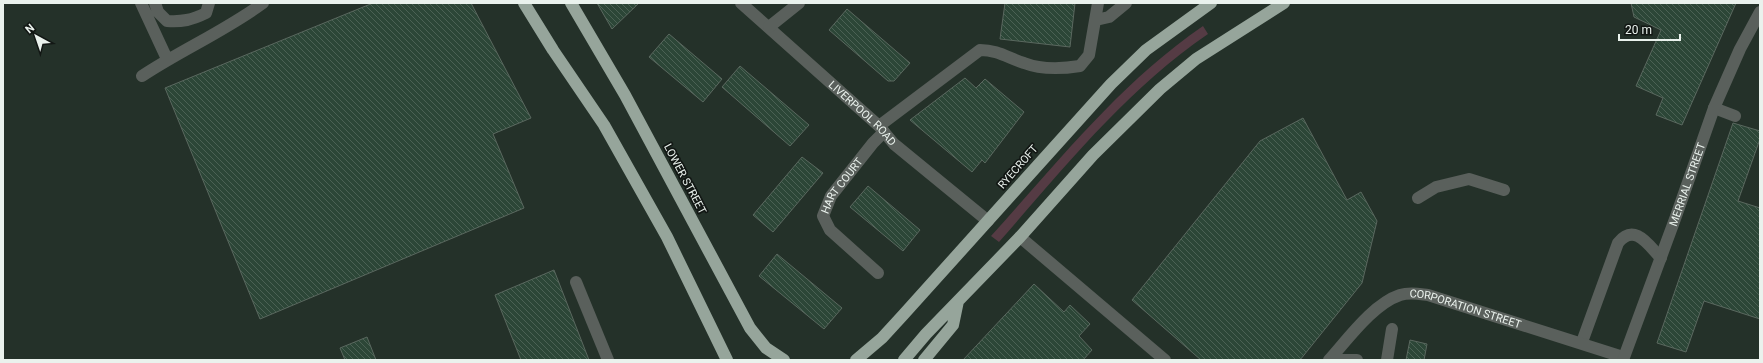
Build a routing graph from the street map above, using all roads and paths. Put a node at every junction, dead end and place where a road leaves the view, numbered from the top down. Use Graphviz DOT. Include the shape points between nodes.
graph roads {
  1 [pos="141,3"];
  2 [pos="155,3"];
  3 [pos="209,3"];
  4 [pos="263,3"];
  5 [pos="524,3"];
  6 [pos="571,3"];
  7 [pos="741,3"];
  8 [pos="799,3"];
  9 [pos="1098,3"];
  10 [pos="1126,3"];
  11 [pos="1211,3"];
  12 [pos="1284,3"];
  13 [pos="1760,12"];
  14 [pos="1096,20"];
  15 [pos="769,27"];
  16 [pos="167,59"];
  17 [pos="142,76"];
  18 [pos="1714,108"];
  19 [pos="1735,116"];
  20 [pos="882,129"];
  21 [pos="1504,190"];
  22 [pos="1418,198"];
  23 [pos="988,221"];
  24 [pos="1020,237"];
  25 [pos="1661,258"];
  26 [pos="878,273"];
  27 [pos="576,282"];
  28 [pos="959,300"];
  29 [pos="1392,329"];
  30 [pos="1582,342"];
  31 [pos="1623,358"];
  32 [pos="608,360"];
  33 [pos="727,360"];
  34 [pos="784,360"];
  35 [pos="856,360"];
  36 [pos="904,360"];
  37 [pos="924,360"];
  38 [pos="1165,360"];
  39 [pos="1329,360"];
  40 [pos="1336,360"];
  41 [pos="1357,360"];
  42 [pos="1386,360"];
  1 -- 16 [label="street"];
  2 -- 3 [label="street" via="158,12 167,21 180,22 206,13"];
  4 -- 16 [label="street" via="247,15"];
  5 -- 33 [label="highway" via="604,125 667,237"];
  6 -- 34 [label="highway, LOWER STREET" via="626,95 750,328 766,348"];
  7 -- 15 [label="street, LIVERPOOL ROAD"];
  8 -- 15 [label="street"];
  9 -- 14 [label="street, HART COURT"];
  10 -- 14 [label="street" via="1108,17"];
  11 -- 23 [label="highway, RYECROFT" via="1146,50 1111,84"];
  12 -- 24 [label="highway" via="1196,59 1160,89 1093,155"];
  13 -- 18 [label="street, MERRIAL STREET" via="1740,49"];
  14 -- 20 [label="street, HART COURT" via="1089,55 1080,66 1057,69 1025,64 992,50 980,50"];
  15 -- 20 [label="street, LIVERPOOL ROAD"];
  16 -- 17 [label="street"];
  18 -- 19 [label="street"];
  18 -- 25 [label="street, MERRIAL STREET"];
  20 -- 23 [label="street, LIVERPOOL ROAD" via="894,144"];
  20 -- 26 [label="street, HART COURT" via="831,196 823,216 830,230"];
  21 -- 22 [label="street" via="1468,179 1436,187"];
  23 -- 35 [label="highway, RYECROFT" via="882,338"];
  24 -- 28 [label="highway"];
  24 -- 38 [label="street"];
  25 -- 30 [label="street" via="1638,235 1623,237 1618,243"];
  25 -- 31 [label="street, MERRIAL STREET"];
  27 -- 32 [label="street"];
  28 -- 36 [label="highway"];
  28 -- 37 [label="highway" via="953,325"];
  29 -- 42 [label="street"];
  30 -- 31 [label="street, CORPORATION STREET"];
  30 -- 39 [label="street, CORPORATION STREET" via="1428,295 1411,293 1391,299 1376,309"];
  40 -- 41 [label="street"];
}
